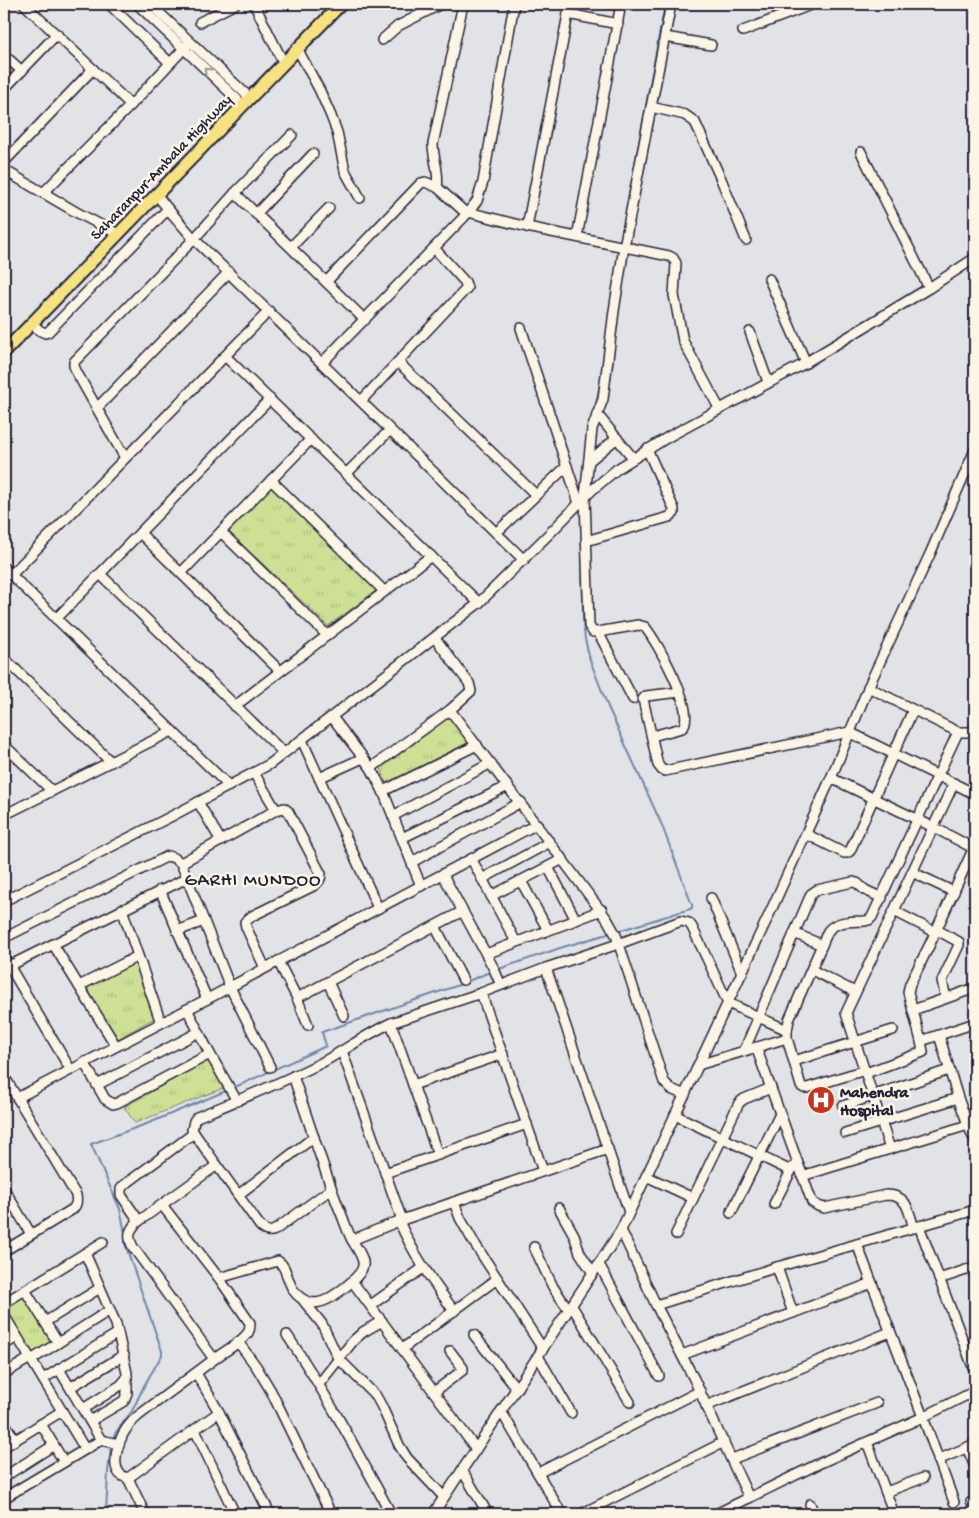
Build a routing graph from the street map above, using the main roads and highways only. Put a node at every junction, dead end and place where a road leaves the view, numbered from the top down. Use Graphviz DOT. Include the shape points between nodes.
graph roads {
  1 [pos="341,4"];
  2 [pos="4,352"];
  1 -- 2 [label="main road, Saharanpur-Ambala Highway"];
}
